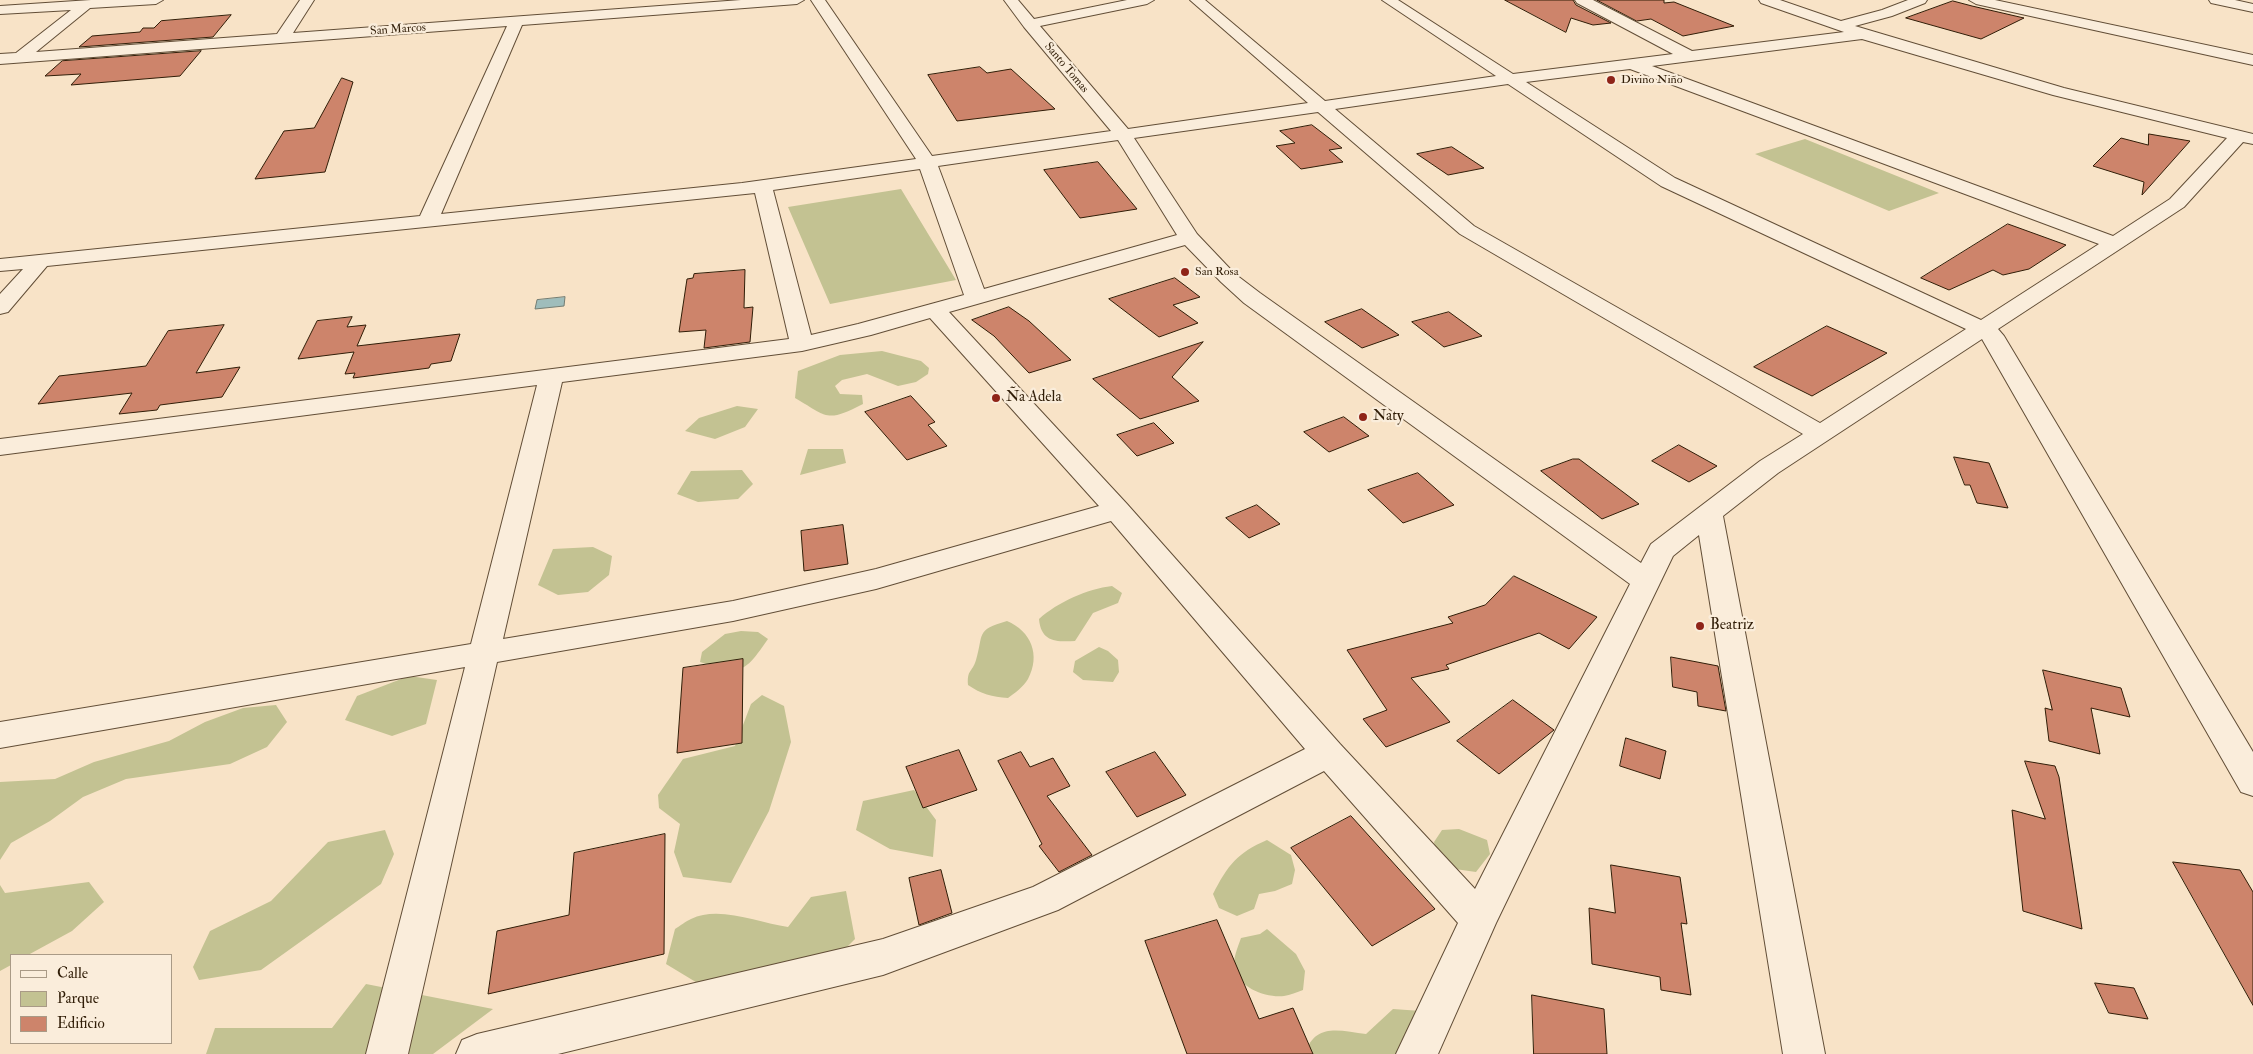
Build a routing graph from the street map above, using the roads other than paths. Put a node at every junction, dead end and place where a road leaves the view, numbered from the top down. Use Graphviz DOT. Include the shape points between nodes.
graph roads {
  1 [pos="156,0"];
  2 [pos="307,0"];
  3 [pos="797,0"];
  4 [pos="818,0"];
  5 [pos="1012,0"];
  6 [pos="1147,0"];
  7 [pos="1197,0"];
  8 [pos="1389,0"];
  9 [pos="1582,0"];
  10 [pos="1766,0"];
  11 [pos="1920,0"];
  12 [pos="1976,0"];
  13 [pos="2216,0"];
  14 [pos="86,5"];
  15 [pos="2253,8"];
  16 [pos="0,10"];
  17 [pos="523,16"];
  18 [pos="1029,24"];
  19 [pos="1840,26"];
  20 [pos="1864,34"];
  21 [pos="282,38"];
  22 [pos="1689,56"];
  23 [pos="19,58"];
  24 [pos="0,59"];
  25 [pos="2253,60"];
  26 [pos="1631,64"];
  27 [pos="1510,79"];
  28 [pos="1323,106"];
  29 [pos="1123,134"];
  30 [pos="2246,137"];
  31 [pos="927,162"];
  32 [pos="763,186"];
  33 [pos="428,221"];
  34 [pos="1189,238"];
  35 [pos="2114,243"];
  36 [pos="41,261"];
  37 [pos="0,265"];
  38 [pos="976,297"];
  39 [pos="0,307"];
  40 [pos="935,310"];
  41 [pos="1981,328"];
  42 [pos="802,344"];
  43 [pos="551,377"];
  44 [pos="1820,433"];
  45 [pos="0,447"];
  46 [pos="1117,510"];
  47 [pos="1709,514"];
  48 [pos="1645,580"];
  49 [pos="483,654"];
  50 [pos="0,735"];
  51 [pos="1328,753"];
  52 [pos="2253,782"];
  53 [pos="1479,919"];
  54 [pos="387,1054"];
  55 [pos="477,1054"];
  56 [pos="1417,1054"];
  57 [pos="1804,1054"];
  1 -- 14 [label="street"];
  2 -- 21 [label="street"];
  3 -- 17 [label="street, San Marcos"];
  4 -- 31 [label="street"];
  5 -- 18 [label="street, Santo Tomas"];
  6 -- 18 [label="street"];
  7 -- 28 [label="street"];
  8 -- 27 [label="street"];
  9 -- 22 [label="street"];
  10 -- 19 [label="street"];
  11 -- 19 [label="street"];
  12 -- 25 [label="street"];
  13 -- 15 [label="street"];
  14 -- 16 [label="street"];
  14 -- 23 [label="street"];
  17 -- 21 [label="street, San Marcos"];
  17 -- 33 [label="street"];
  18 -- 29 [label="street, Santo Tomas"];
  19 -- 20 [label="street"];
  20 -- 22 [label="street"];
  20 -- 30 [label="street" via="2037,85"];
  21 -- 23 [label="street, San Marcos"];
  22 -- 26 [label="street"];
  23 -- 24 [label="street, San Marcos"];
  26 -- 27 [label="street"];
  26 -- 35 [label="street"];
  27 -- 28 [label="street"];
  27 -- 41 [label="street" via="1668,182"];
  28 -- 29 [label="street"];
  28 -- 44 [label="street" via="1467,230"];
  29 -- 31 [label="street"];
  29 -- 34 [label="street, Santo Tomas"];
  30 -- 35 [label="street" via="2177,202"];
  31 -- 32 [label="street"];
  31 -- 38 [label="street"];
  32 -- 33 [label="street"];
  32 -- 42 [label="street"];
  33 -- 36 [label="street"];
  34 -- 38 [label="street"];
  34 -- 48 [label="street, Santo Tomas" via="1252,298"];
  35 -- 41 [label="street"];
  36 -- 37 [label="street"];
  36 -- 39 [label="street"];
  38 -- 40 [label="street"];
  40 -- 42 [label="street"];
  40 -- 46 [label="street"];
  41 -- 44 [label="street"];
  41 -- 52 [label="street" via="1993,336"];
  42 -- 43 [label="street"];
  43 -- 45 [label="street"];
  43 -- 49 [label="street"];
  44 -- 47 [label="street" via="1769,467"];
  46 -- 49 [label="street" via="857,583 733,611"];
  46 -- 51 [label="street"];
  47 -- 48 [label="street" via="1661,551"];
  47 -- 57 [label="street"];
  48 -- 53 [label="street"];
  49 -- 50 [label="street"];
  49 -- 54 [label="street"];
  51 -- 53 [label="street"];
  51 -- 55 [label="street" via="1045,899 892,954"];
  53 -- 56 [label="street"];
}
